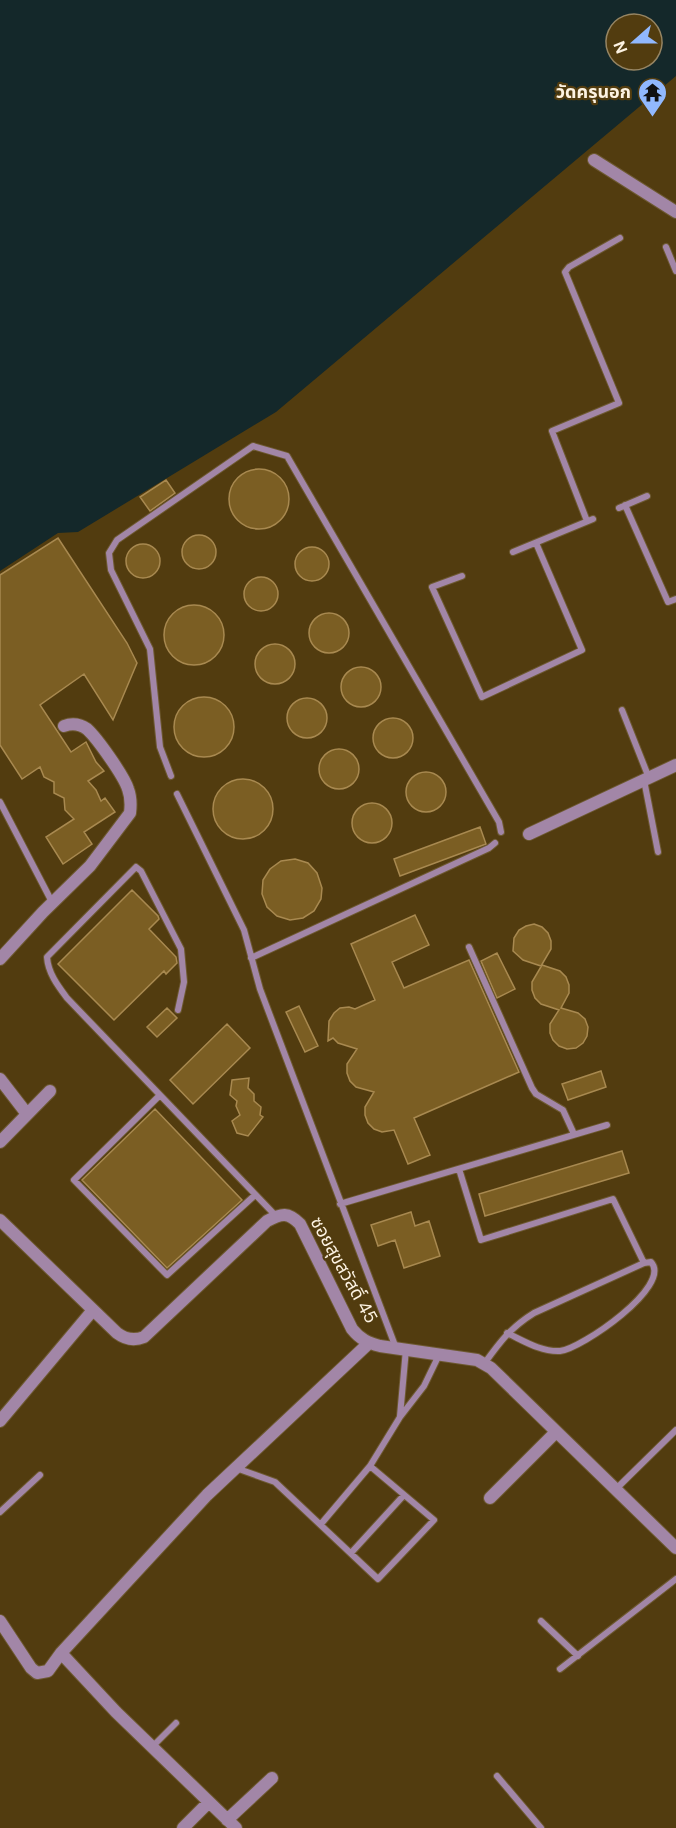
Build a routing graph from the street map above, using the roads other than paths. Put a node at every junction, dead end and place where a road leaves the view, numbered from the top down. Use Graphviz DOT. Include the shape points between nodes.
graph roads {
  1 [pos="594,160"];
  2 [pos="676,212"];
  3 [pos="620,238"];
  4 [pos="666,247"];
  5 [pos="676,271"];
  6 [pos="647,496"];
  7 [pos="537,543"];
  8 [pos="513,552"];
  9 [pos="462,576"];
  10 [pos="676,599"];
  11 [pos="622,711"];
  12 [pos="64,726"];
  13 [pos="676,765"];
  14 [pos="171,776"];
  15 [pos="646,779"];
  16 [pos="177,794"];
  17 [pos="0,802"];
  18 [pos="501,832"];
  19 [pos="529,834"];
  20 [pos="495,843"];
  21 [pos="658,852"];
  22 [pos="52,903"];
  23 [pos="469,947"];
  24 [pos="251,958"];
  25 [pos="0,959"];
  26 [pos="177,1010"];
  27 [pos="0,1079"];
  28 [pos="50,1091"];
  29 [pos="160,1095"];
  30 [pos="27,1114"];
  31 [pos="607,1125"];
  32 [pos="574,1134"];
  33 [pos="0,1142"];
  34 [pos="459,1169"];
  35 [pos="255,1195"];
  36 [pos="340,1204"];
  37 [pos="276,1216"];
  38 [pos="0,1220"];
  39 [pos="644,1263"];
  40 [pos="93,1310"];
  41 [pos="507,1333"];
  42 [pos="369,1343"];
  43 [pos="401,1349"];
  44 [pos="439,1355"];
  45 [pos="484,1364"];
  46 [pos="400,1417"];
  47 [pos="0,1421"];
  48 [pos="676,1430"];
  49 [pos="556,1431"];
  50 [pos="370,1466"];
  51 [pos="235,1468"];
  52 [pos="40,1475"];
  53 [pos="616,1490"];
  54 [pos="404,1495"];
  55 [pos="490,1498"];
  56 [pos="0,1512"];
  57 [pos="321,1524"];
  58 [pos="676,1548"];
  59 [pos="351,1552"];
  60 [pos="676,1580"];
  61 [pos="541,1620"];
  62 [pos="0,1621"];
  63 [pos="61,1653"];
  64 [pos="578,1656"];
  65 [pos="560,1669"];
  66 [pos="176,1723"];
  67 [pos="152,1747"];
  68 [pos="497,1776"];
  69 [pos="272,1778"];
  70 [pos="209,1802"];
  71 [pos="231,1824"];
  72 [pos="183,1828"];
  73 [pos="541,1828"];
  1 -- 2 [label="street"];
  3 -- 7 [label="lane" via="565,272 620,403 552,431 590,520"];
  4 -- 5 [label="lane"];
  6 -- 10 [label="lane" via="622,507 668,602"];
  7 -- 8 [label="lane"];
  7 -- 9 [label="lane" via="582,650 482,697 432,587"];
  11 -- 15 [label="lane"];
  12 -- 22 [label="street" via="78,725 88,730 122,777 131,804 130,813 90,866"];
  13 -- 15 [label="street"];
  14 -- 18 [label="lane" via="160,747 150,649 111,570 109,553 117,540 253,446 287,456 499,822"];
  15 -- 19 [label="street"];
  15 -- 21 [label="lane"];
  16 -- 24 [label="lane" via="244,930"];
  17 -- 22 [label="lane"];
  20 -- 24 [label="lane"];
  22 -- 25 [label="street"];
  23 -- 32 [label="lane" via="532,1088 563,1110"];
  24 -- 36 [label="lane"];
  26 -- 29 [label="lane" via="184,982 181,949 136,867 47,957 47,966 67,998"];
  27 -- 30 [label="street"];
  28 -- 30 [label="street"];
  29 -- 35 [label="lane"];
  29 -- 35 [label="lane" via="74,1180 167,1275"];
  30 -- 33 [label="street"];
  31 -- 32 [label="lane"];
  32 -- 34 [label="lane"];
  34 -- 36 [label="lane"];
  34 -- 39 [label="lane" via="481,1240 613,1199"];
  35 -- 37 [label="lane"];
  36 -- 43 [label="lane"];
  37 -- 40 [label="street" via="144,1337 137,1340 122,1336"];
  37 -- 42 [label="street, ซอยสุขสวัสดิ์ 45" via="292,1216 300,1224 352,1329"];
  38 -- 40 [label="street"];
  39 -- 41 [label="lane" via="534,1313"];
  39 -- 41 [label="lane" via="651,1262 656,1273 643,1296 574,1347 560,1351 541,1349"];
  40 -- 47 [label="street"];
  41 -- 45 [label="lane"];
  42 -- 43 [label="street, ซอยสุขสวัสดิ์ 45"];
  42 -- 51 [label="street"];
  43 -- 44 [label="street, ซอยสุขสวัสดิ์ 45"];
  43 -- 46 [label="lane"];
  44 -- 45 [label="street, ซอยสุขสวัสดิ์ 45"];
  44 -- 46 [label="lane" via="424,1386"];
  45 -- 49 [label="street, ซอยสุขสวัสดิ์ 45"];
  46 -- 50 [label="lane"];
  48 -- 53 [label="lane"];
  49 -- 53 [label="street, ซอยสุขสวัสดิ์ 45"];
  49 -- 55 [label="street"];
  50 -- 54 [label="lane"];
  50 -- 57 [label="lane"];
  51 -- 57 [label="lane" via="275,1482"];
  51 -- 63 [label="street"];
  52 -- 56 [label="lane"];
  53 -- 58 [label="street, ซอยสุขสวัสดิ์ 45"];
  54 -- 59 [label="lane"];
  54 -- 59 [label="lane" via="434,1520 378,1579"];
  57 -- 59 [label="lane"];
  60 -- 64 [label="lane"];
  61 -- 64 [label="lane"];
  62 -- 63 [label="street" via="37,1673 48,1671"];
  63 -- 67 [label="street"];
  64 -- 65 [label="lane"];
  66 -- 67 [label="lane"];
  67 -- 70 [label="street"];
  68 -- 73 [label="lane"];
  69 -- 71 [label="street"];
  70 -- 71 [label="street"];
  70 -- 72 [label="street"];
}
